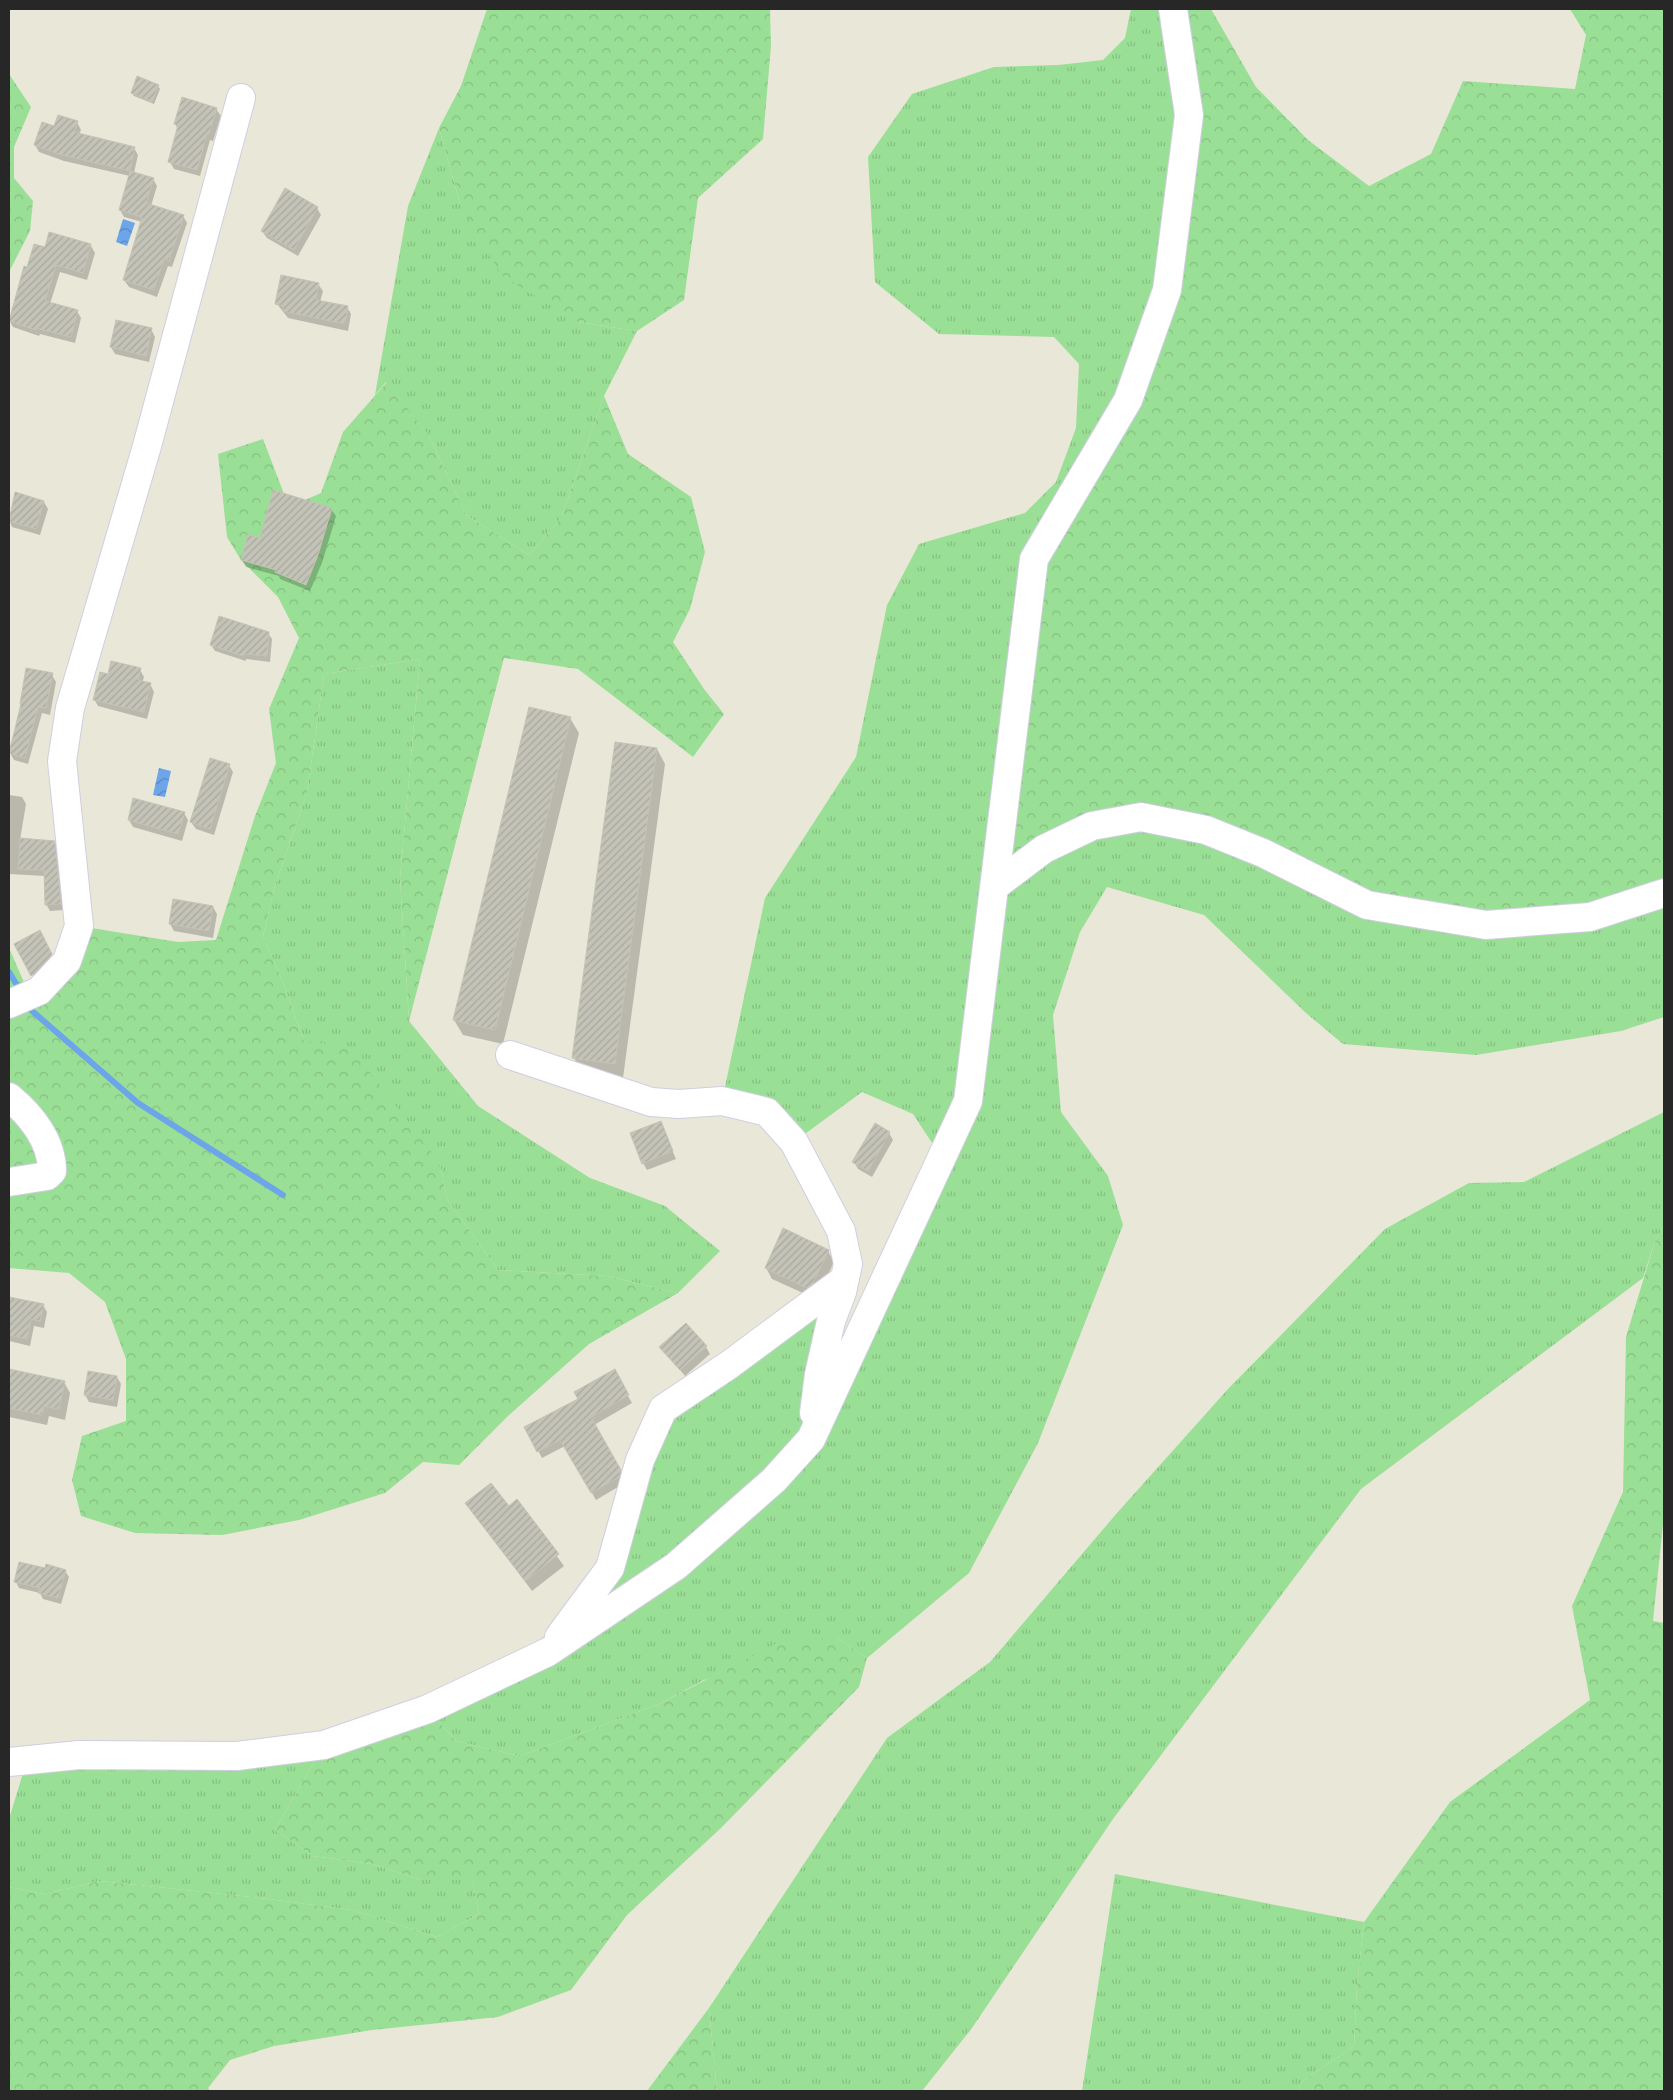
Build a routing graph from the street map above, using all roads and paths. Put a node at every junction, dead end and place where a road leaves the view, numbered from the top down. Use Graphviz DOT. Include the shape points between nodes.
graph roads {
  1 [pos="1173,9"];
  2 [pos="241,98"];
  3 [pos="995,886"];
  4 [pos="1664,893"];
  5 [pos="11,1004"];
  6 [pos="510,1055"];
  7 [pos="9,1097"];
  8 [pos="9,1182"];
  9 [pos="845,1279"];
  10 [pos="811,1439"];
  11 [pos="548,1652"];
  12 [pos="9,1762"];
  1 -- 3 [label="street" via="1189,115 1167,290 1128,400 1034,559"];
  2 -- 5 [label="street" via="148,446 70,708 62,761 79,926 67,961 39,991"];
  3 -- 4 [label="street" via="1044,849 1092,826 1141,817 1206,830 1263,853 1367,905 1486,925 1590,917"];
  3 -- 10 [label="street" via="968,1101"];
  6 -- 9 [label="street" via="651,1102 722,1101 767,1112 794,1142 841,1231 848,1264"];
  7 -- 8 [label="street" via="37,1125 52,1158 52,1171 47,1176"];
  9 -- 10 [label="street" via="831,1320 819,1374"];
  9 -- 11 [label="street" via="729,1365 663,1409 640,1460 610,1568"];
  10 -- 11 [label="street" via="774,1480 676,1566"];
  11 -- 12 [label="street" via="428,1709 324,1745 237,1756 78,1754"];
}
